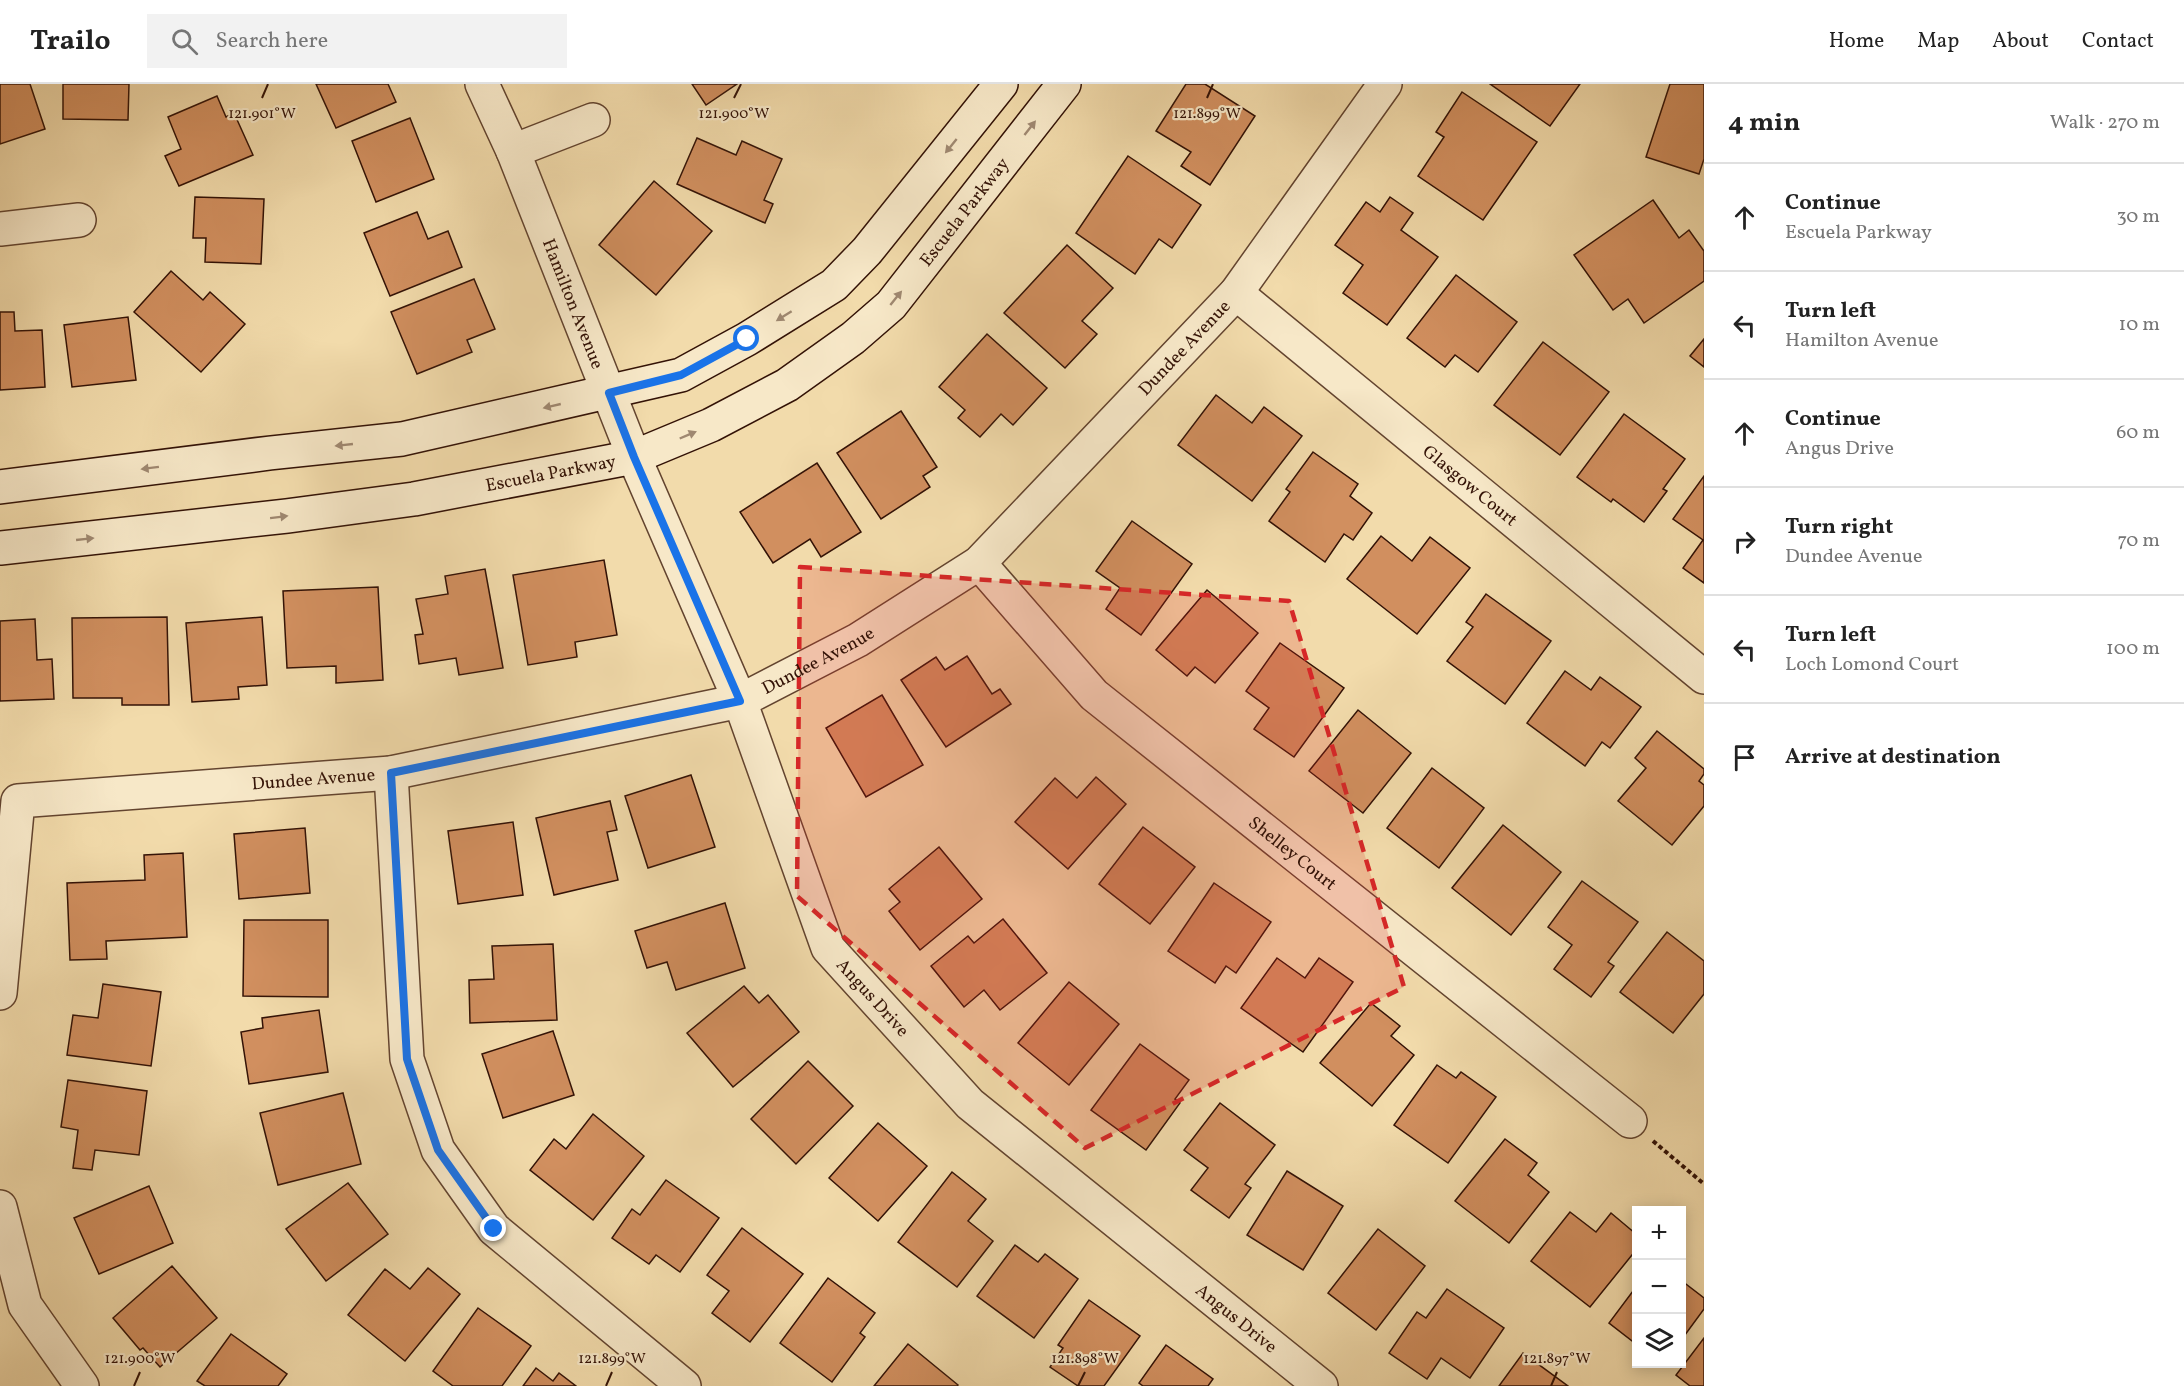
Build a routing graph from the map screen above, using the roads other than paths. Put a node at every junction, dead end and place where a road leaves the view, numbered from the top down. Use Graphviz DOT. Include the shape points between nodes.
graph roads {
  1 [pos="482,84"];
  2 [pos="1001,84"];
  3 [pos="1064,84"];
  4 [pos="1385,84"];
  5 [pos="593,120"];
  6 [pos="513,151"];
  7 [pos="79,220"];
  8 [pos="0,229"];
  9 [pos="1236,293"];
  10 [pos="609,393"];
  11 [pos="634,457"];
  12 [pos="0,487"];
  13 [pos="0,548"];
  14 [pos="979,562"];
  15 [pos="1704,677"];
  16 [pos="740,701"];
  17 [pos="391,773"];
  18 [pos="0,993"];
  19 [pos="1630,1121"];
  20 [pos="0,1207"];
  21 [pos="82,1386"];
  22 [pos="684,1386"];
  23 [pos="1321,1386"];
  1 -- 6 [label="street, Hamilton Avenue"];
  2 -- 10 [label="street, one-way" via="867,251 834,285 681,375"];
  11 -- 3 [label="street, Escuela Parkway, one-way" via="711,425 787,385 868,325 891,305"];
  4 -- 9 [label="street, Dundee Avenue"];
  5 -- 6 [label="street"];
  6 -- 10 [label="street, Hamilton Avenue"];
  7 -- 8 [label="street"];
  9 -- 14 [label="street, Dundee Avenue"];
  9 -- 15 [label="street, Glasgow Court"];
  10 -- 11 [label="street, Hamilton Avenue"];
  10 -- 12 [label="street, one-way" via="402,439"];
  13 -- 11 [label="street, Escuela Parkway, one-way" via="414,499"];
  11 -- 16 [label="street, Angus Drive"];
  14 -- 16 [label="street, Dundee Avenue" via="858,640"];
  14 -- 19 [label="street, Shelley Court" via="1094,695"];
  16 -- 17 [label="street, Dundee Avenue"];
  16 -- 23 [label="street, Angus Drive" via="828,948 970,1104"];
  17 -- 18 [label="street, Dundee Avenue" via="18,801"];
  17 -- 22 [label="street" via="407,1059 438,1150 494,1229"];
  20 -- 21 [label="street" via="25,1305"];
}
